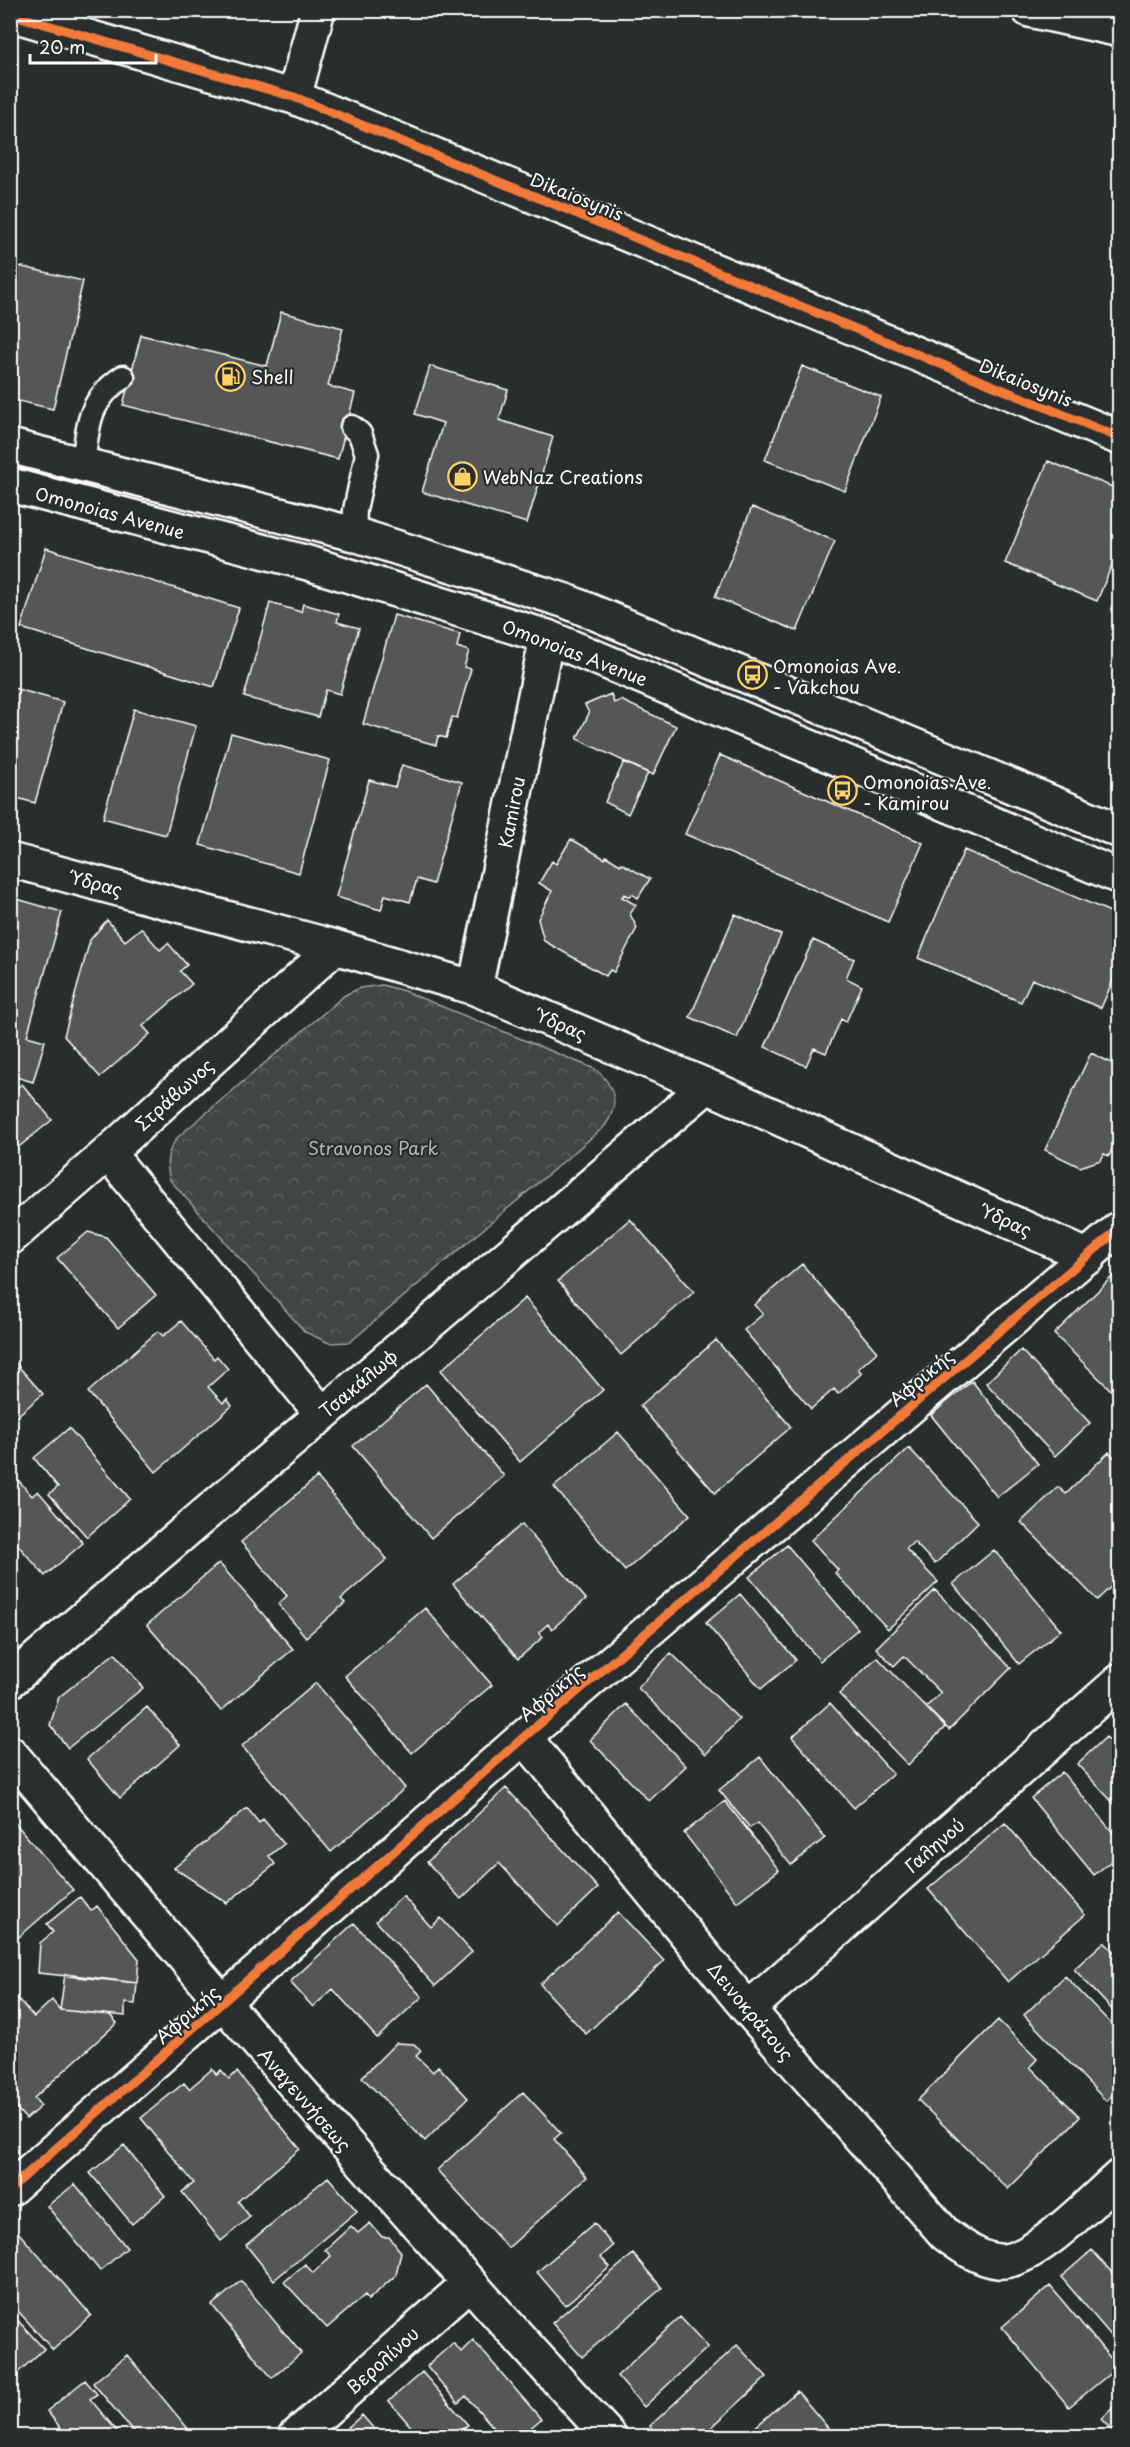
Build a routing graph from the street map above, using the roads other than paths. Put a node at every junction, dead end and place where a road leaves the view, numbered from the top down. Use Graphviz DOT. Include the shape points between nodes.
graph roads {
  1 [pos="318,10"];
  2 [pos="1029,10"];
  3 [pos="10,14"];
  4 [pos="1119,30"];
  5 [pos="294,96"];
  6 [pos="123,377"];
  7 [pos="352,427"];
  8 [pos="1119,438"];
  9 [pos="10,446"];
  10 [pos="83,466"];
  11 [pos="10,485"];
  12 [pos="354,534"];
  13 [pos="547,637"];
  14 [pos="1119,831"];
  15 [pos="10,860"];
  16 [pos="1119,877"];
  17 [pos="335,947"];
  18 [pos="476,988"];
  19 [pos="707,1086"];
  20 [pos="108,1153"];
  21 [pos="1119,1228"];
  22 [pos="10,1238"];
  23 [pos="1089,1257"];
  24 [pos="322,1414"];
  25 [pos="10,1681"];
  26 [pos="1119,1681"];
  27 [pos="524,1737"];
  28 [pos="10,1753"];
  29 [pos="222,2005"];
  30 [pos="748,2009"];
  31 [pos="1119,2176"];
  32 [pos="10,2189"];
  33 [pos="468,2284"];
  34 [pos="296,2436"];
  35 [pos="609,2436"];
  1 -- 5 [label="street"];
  2 -- 4 [label="street"];
  3 -- 5 [label="street, Dikaiosynis"];
  5 -- 8 [label="street, Dikaiosynis"];
  6 -- 10 [label="lane" via="105,389 92,410"];
  7 -- 12 [label="lane" via="360,434 366,454"];
  9 -- 10 [label="street, Omonoias Avenue"];
  10 -- 12 [label="street, Omonoias Avenue"];
  11 -- 13 [label="street, Omonoias Avenue" via="308,563"];
  12 -- 14 [label="street, Omonoias Avenue" via="566,601"];
  13 -- 16 [label="street, Omonoias Avenue"];
  13 -- 18 [label="street, Kamirou"];
  15 -- 17 [label="street, Ύδρας"];
  17 -- 18 [label="street, Ύδρας"];
  17 -- 20 [label="street, Στράβωνος"];
  18 -- 19 [label="street, Ύδρας"];
  19 -- 23 [label="street, Ύδρας"];
  19 -- 24 [label="street, Τσακάλωφ"];
  20 -- 22 [label="street, Στράβωνος"];
  20 -- 24 [label="street"];
  21 -- 23 [label="street, Αφρικής"];
  23 -- 27 [label="street, Αφρικής"];
  24 -- 25 [label="street, Τσακάλωφ"];
  26 -- 30 [label="street, Γαληνού"];
  27 -- 29 [label="street, Αφρικής"];
  27 -- 30 [label="street, Δεινοκράτους"];
  28 -- 29 [label="street, Αναγεννήσεως"];
  29 -- 32 [label="street, Αφρικής"];
  29 -- 33 [label="street, Αναγεννήσεως"];
  30 -- 31 [label="street, Δεινοκράτους" via="945,2234 970,2252 997,2261 1019,2259 1043,2243"];
  33 -- 34 [label="street, Βερολίνου"];
  33 -- 35 [label="street, Αναγεννήσεως"];
}
